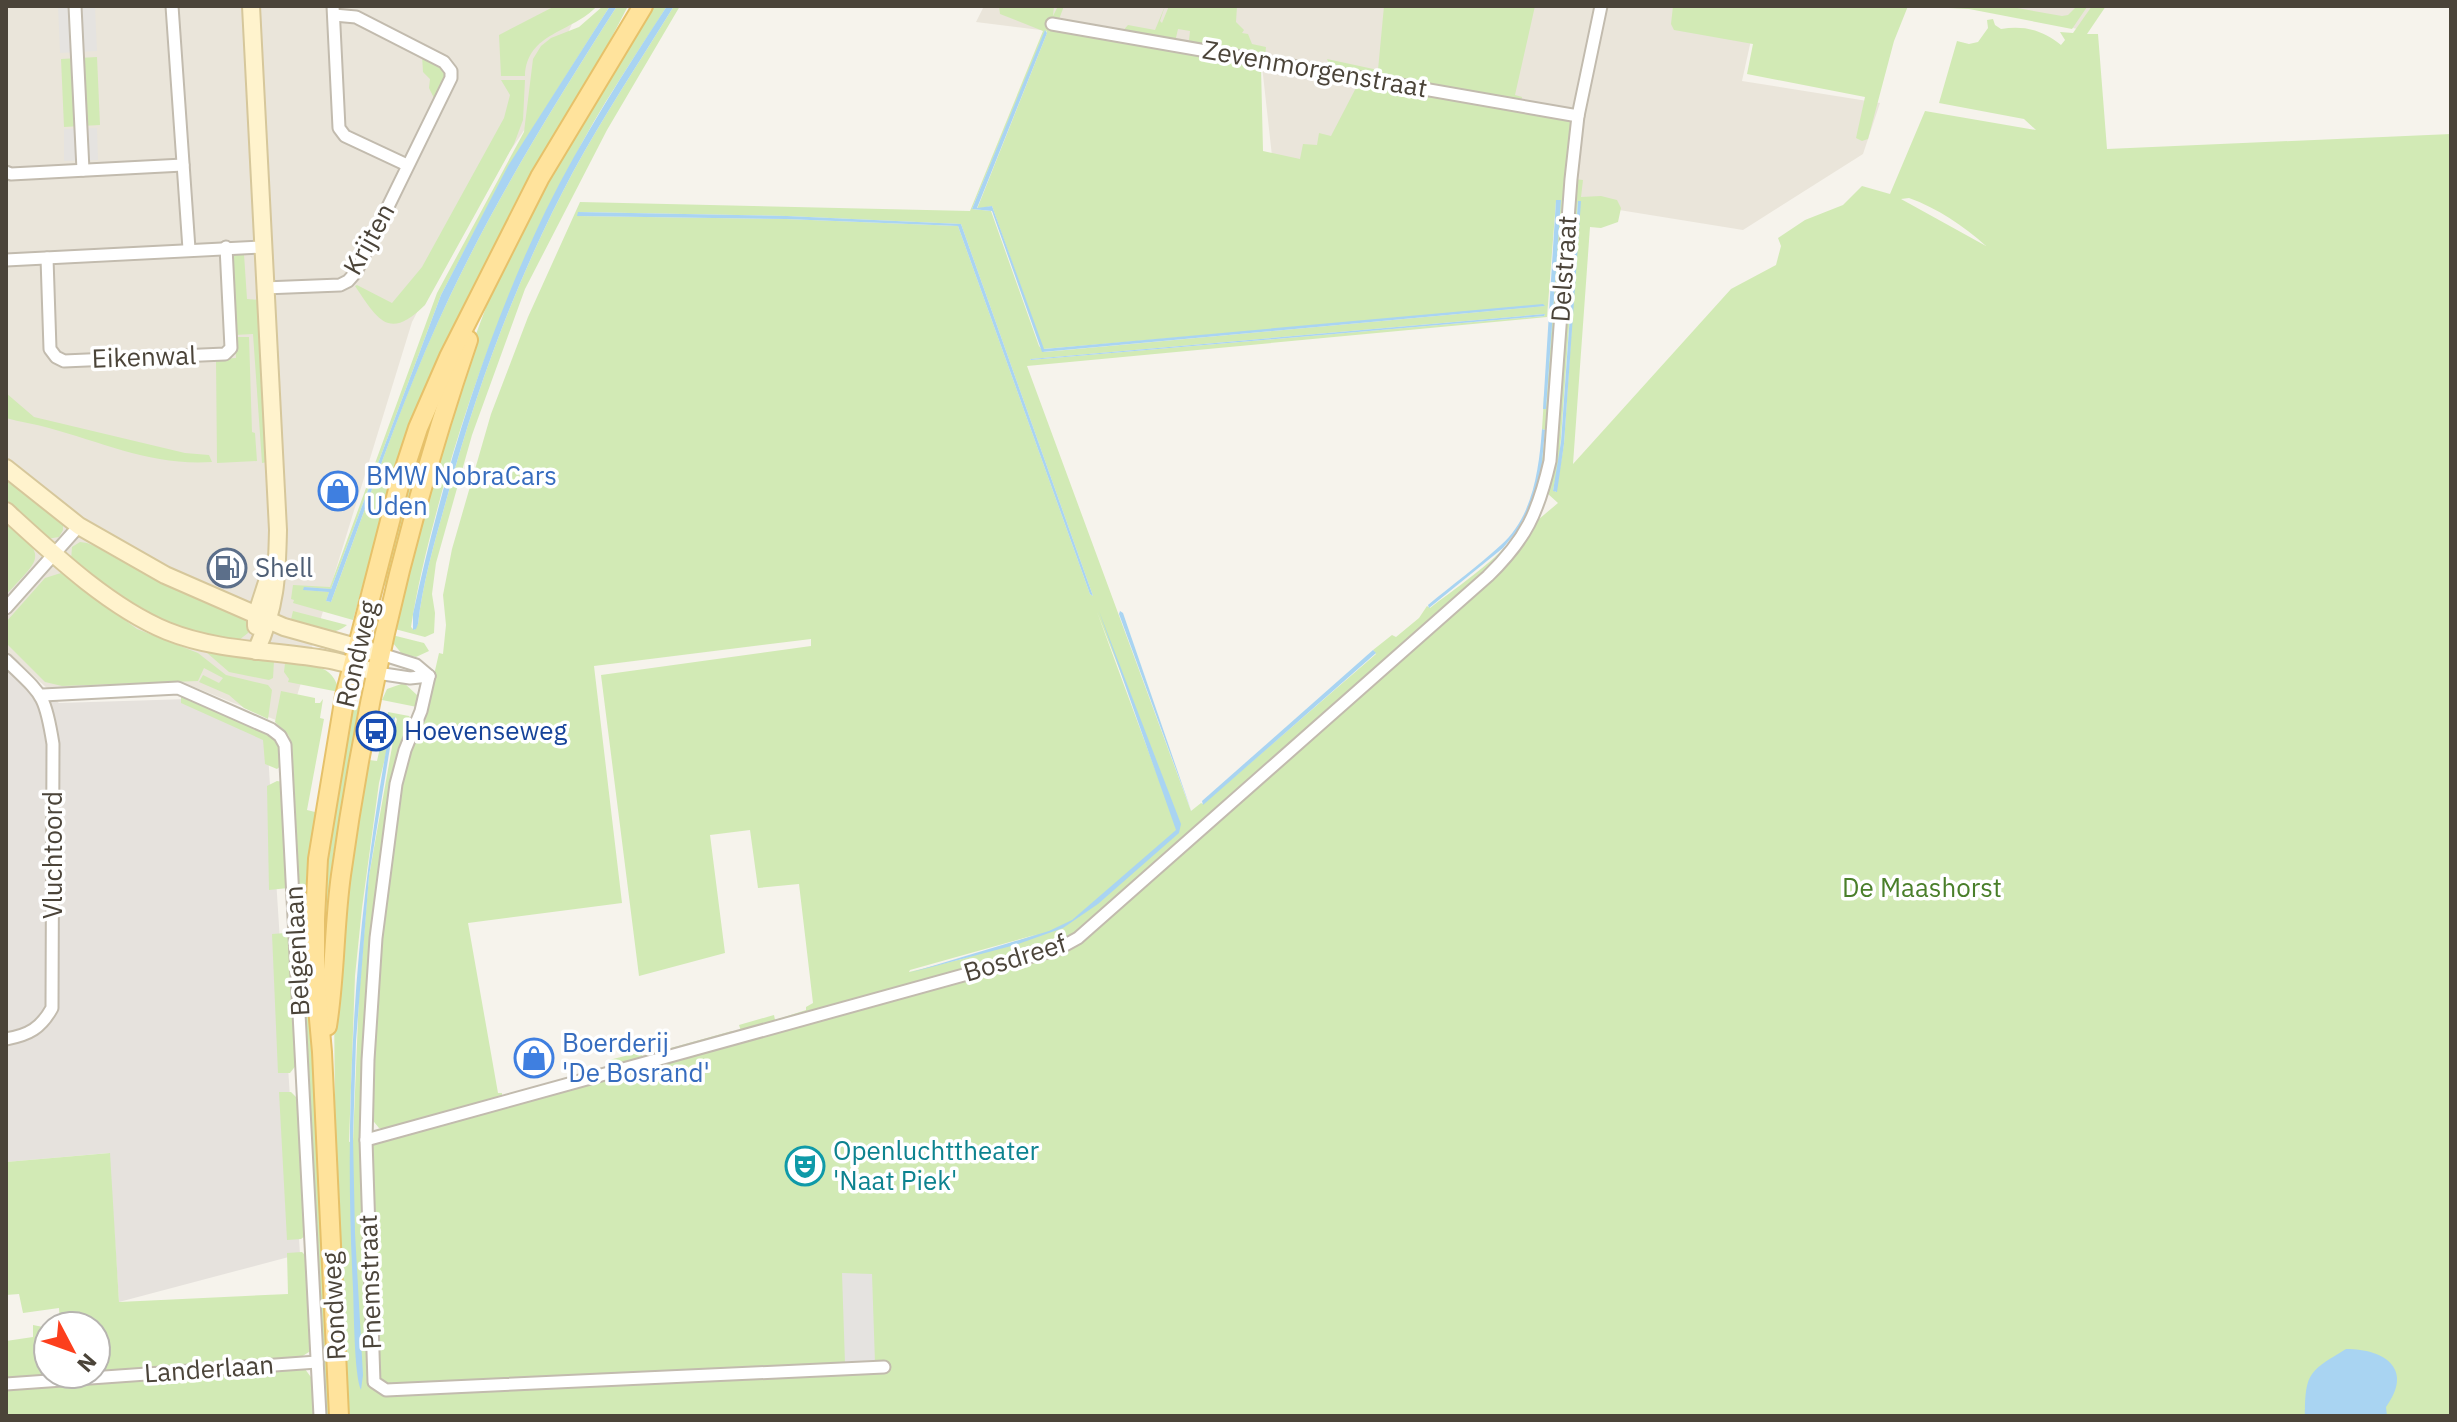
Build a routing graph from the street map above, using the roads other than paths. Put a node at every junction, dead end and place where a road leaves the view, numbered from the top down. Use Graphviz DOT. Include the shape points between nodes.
graph roads {
  1 [pos="75,6"];
  2 [pos="172,6"];
  3 [pos="251,6"];
  4 [pos="643,6"];
  5 [pos="1601,6"];
  6 [pos="333,10"];
  7 [pos="1052,24"];
  8 [pos="1578,116"];
  9 [pos="183,165"];
  10 [pos="407,165"];
  11 [pos="83,170"];
  12 [pos="6,172"];
  13 [pos="226,247"];
  14 [pos="263,247"];
  15 [pos="189,249"];
  16 [pos="47,258"];
  17 [pos="6,260"];
  18 [pos="490,276"];
  19 [pos="264,288"];
  20 [pos="6,468"];
  21 [pos="6,511"];
  22 [pos="79,526"];
  23 [pos="1527,531"];
  24 [pos="55,555"];
  25 [pos="6,608"];
  26 [pos="263,619"];
  27 [pos="358,647"];
  28 [pos="256,651"];
  29 [pos="381,654"];
  30 [pos="6,660"];
  31 [pos="353,666"];
  32 [pos="377,673"];
  33 [pos="429,676"];
  34 [pos="43,695"];
  35 [pos="6,1039"];
  36 [pos="322,1052"];
  37 [pos="366,1140"];
  38 [pos="317,1362"];
  39 [pos="884,1367"];
  40 [pos="6,1384"];
  41 [pos="320,1416"];
  42 [pos="339,1416"];
  1 -- 11 [label="street"];
  2 -- 9 [label="street"];
  3 -- 14 [label="main road"];
  4 -- 18 [label="main road, Rondweg" via="540,177"];
  5 -- 8 [label="street, Delstraat"];
  6 -- 10 [label="street, Krijten" via="339,128 345,136"];
  6 -- 10 [label="street, Krijten" via="444,62 451,71"];
  7 -- 8 [label="street, Zevenmorgenstraat"];
  8 -- 23 [label="street, Delstraat" via="1550,461"];
  9 -- 11 [label="street"];
  9 -- 15 [label="street"];
  10 -- 19 [label="street, Krijten" via="348,281"];
  11 -- 12 [label="street"];
  13 -- 14 [label="street"];
  13 -- 15 [label="street"];
  13 -- 16 [label="street, Eikenwal" via="231,348 225,354 64,361 56,357 50,349"];
  14 -- 19 [label="main road"];
  15 -- 16 [label="street"];
  16 -- 17 [label="street"];
  18 -- 27 [label="main road, Rondweg" via="414,439"];
  18 -- 29 [label="main road, Rondweg" via="432,451"];
  19 -- 26 [label="main road" via="278,573"];
  20 -- 22 [label="main road"];
  21 -- 24 [label="main road"];
  22 -- 24 [label="street"];
  22 -- 26 [label="main road" via="165,575"];
  23 -- 37 [label="street, Bosdreef" via="1488,576 1078,938 1058,949"];
  24 -- 25 [label="street"];
  24 -- 28 [label="main road" via="156,626 195,640"];
  26 -- 27 [label="main road"];
  26 -- 28 [label="main road"];
  27 -- 29 [label="main road"];
  27 -- 31 [label="main road, Rondweg"];
  28 -- 31 [label="main road"];
  29 -- 32 [label="main road, Rondweg"];
  29 -- 33 [label="street" via="416,665"];
  30 -- 34 [label="street"];
  31 -- 32 [label="main road"];
  31 -- 36 [label="main road, Rondweg" via="318,859 315,975"];
  32 -- 33 [label="street"];
  32 -- 36 [label="main road, Rondweg" via="341,873"];
  33 -- 37 [label="street, Pnemstraat" via="396,784 388,841 376,938"];
  34 -- 35 [label="street, Vluchtoord" via="53,744 52,1008 33,1032"];
  34 -- 38 [label="street, Belgenlaan" via="178,688 277,731 285,745"];
  36 -- 42 [label="main road, Rondweg"];
  37 -- 39 [label="street, Pnemstraat" via="374,1382 386,1390"];
  38 -- 40 [label="street, Landerlaan"];
  38 -- 41 [label="street, Belgenlaan"];
}
